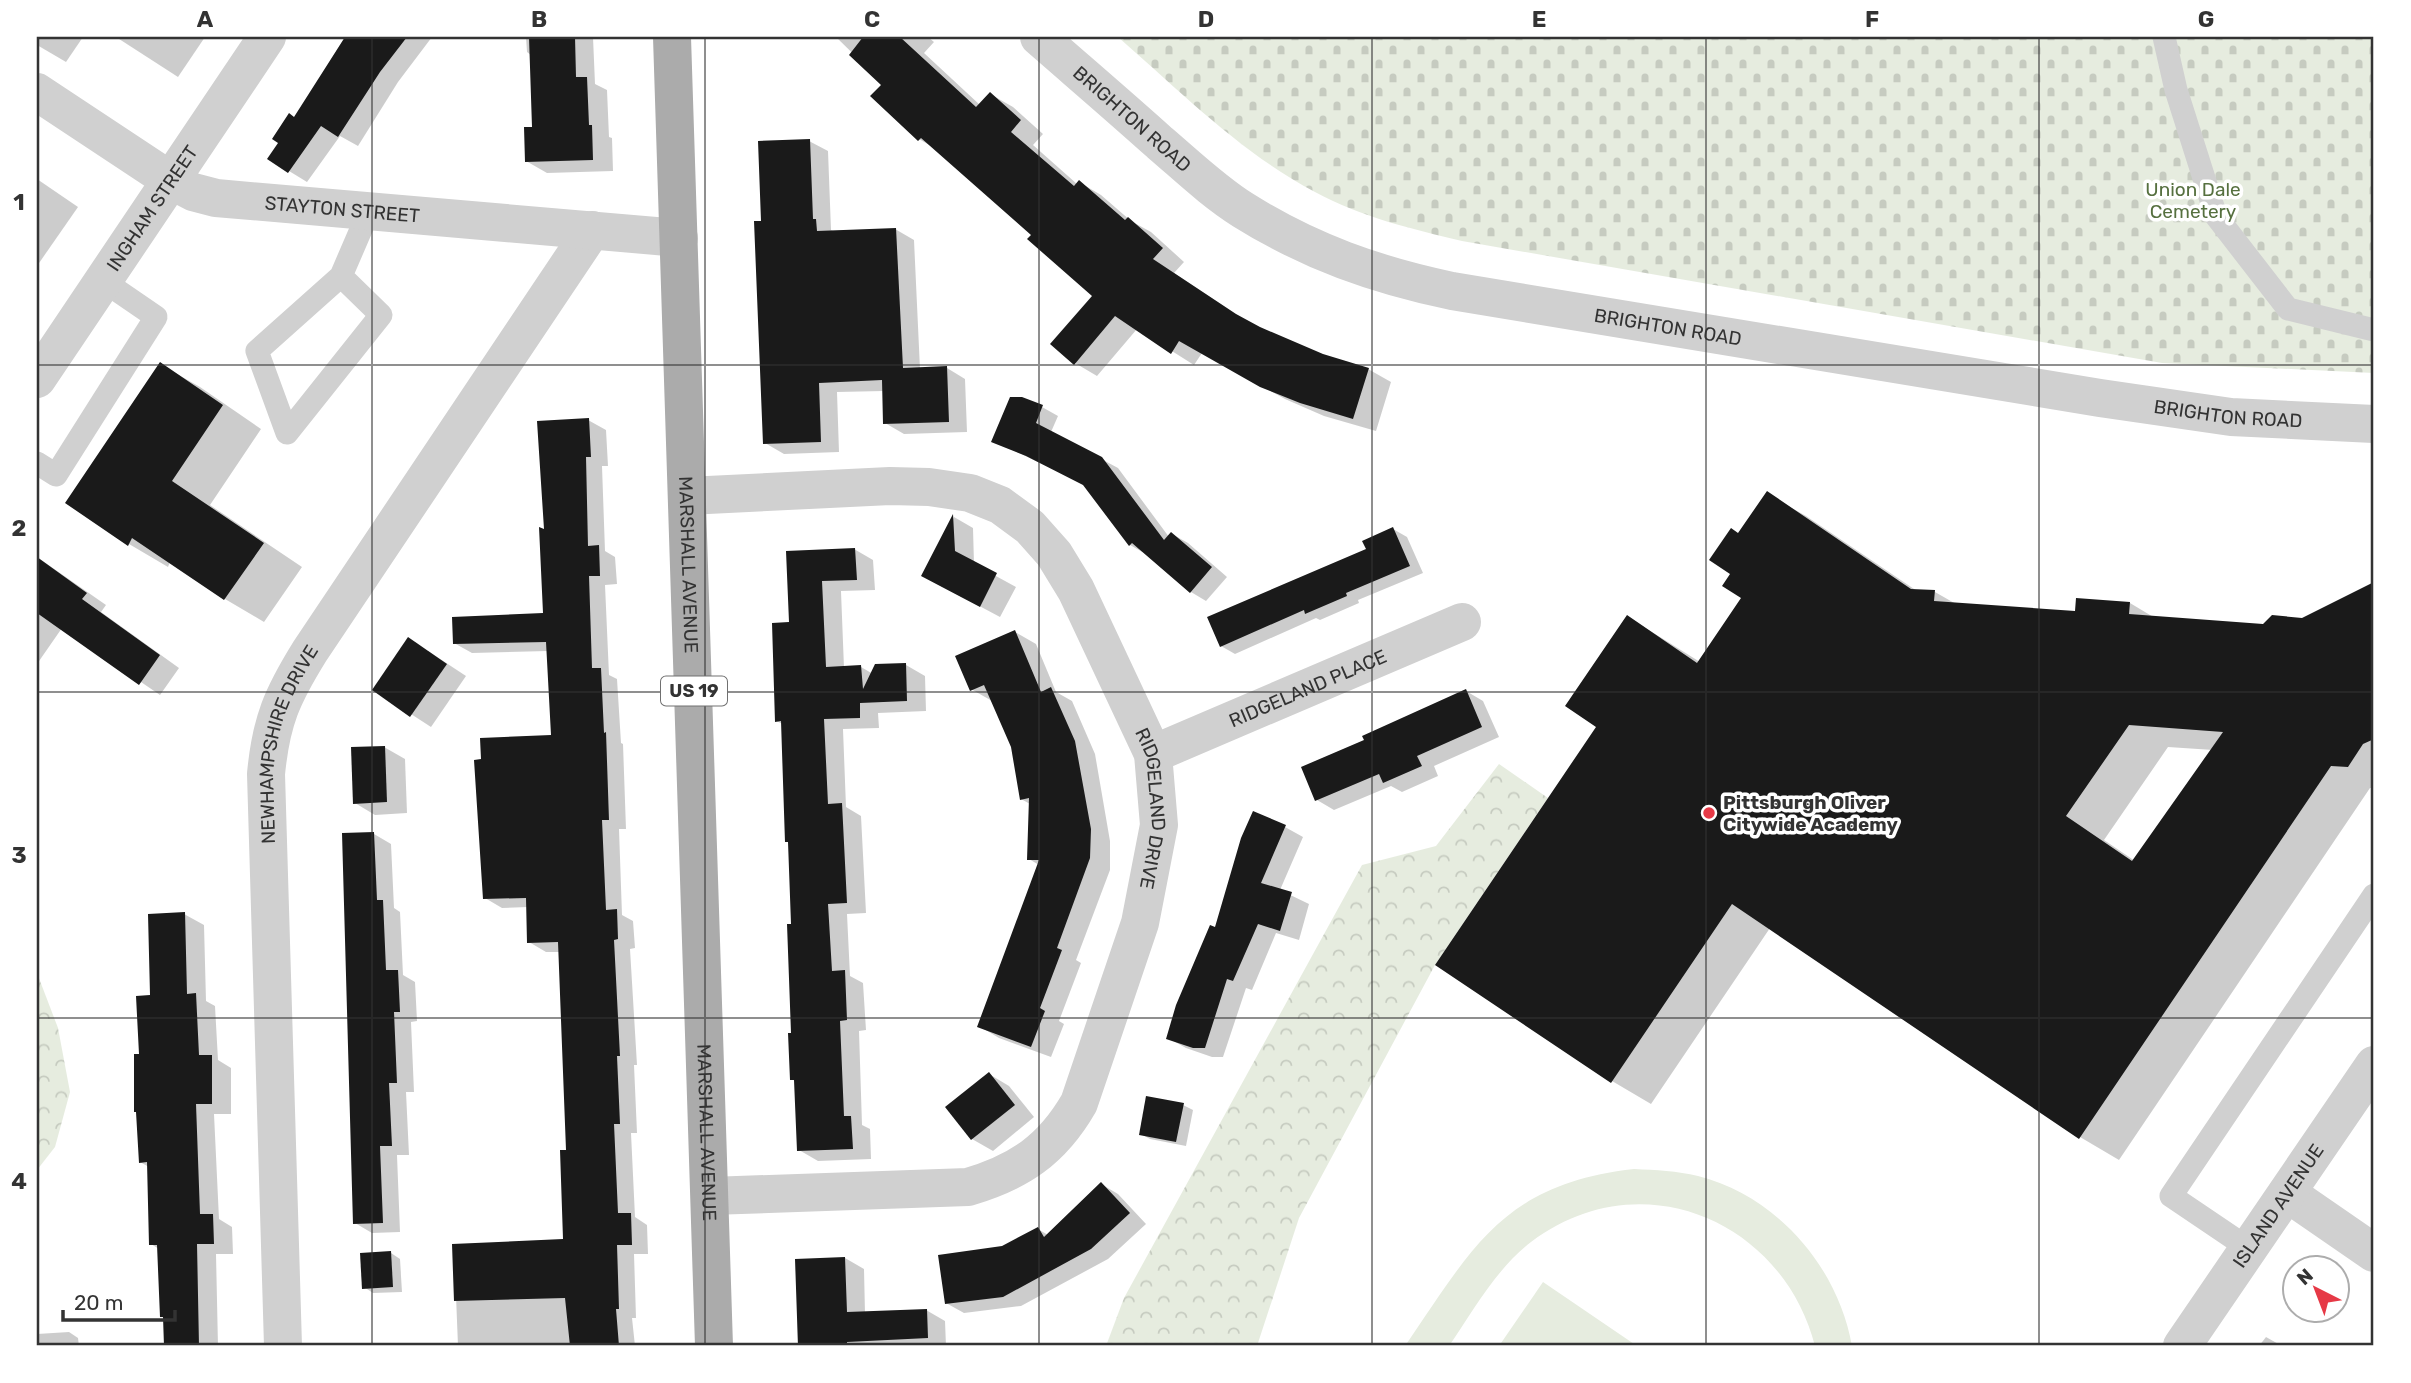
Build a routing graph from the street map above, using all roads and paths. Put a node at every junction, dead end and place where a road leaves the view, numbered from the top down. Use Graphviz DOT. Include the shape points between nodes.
graph roads {
  1 [pos="267,37"];
  2 [pos="672,37"];
  3 [pos="1039,37"];
  4 [pos="2164,37"];
  5 [pos="37,92"];
  6 [pos="170,180"];
  7 [pos="369,212"];
  8 [pos="592,230"];
  9 [pos="679,237"];
  10 [pos="341,276"];
  11 [pos="102,280"];
  12 [pos="2374,330"];
  13 [pos="37,379"];
  14 [pos="2374,424"];
  15 [pos="37,463"];
  16 [pos="687,496"];
  17 [pos="1462,622"];
  18 [pos="1153,754"];
  19 [pos="2374,895"];
  20 [pos="2374,1065"];
  21 [pos="2287,1193"];
  22 [pos="710,1196"];
  23 [pos="2248,1248"];
  24 [pos="2374,1253"];
  25 [pos="283,1346"];
  26 [pos="715,1346"];
  27 [pos="2182,1346"];
  1 -- 6 [label="street, INGHAM STREET"];
  2 -- 9 [label="main road, MARSHALL AVENUE / US 19"];
  3 -- 14 [label="street, BRIGHTON ROAD" via="1241,209 1332,257 1397,279 2113,400 2231,417"];
  4 -- 12 [label="lane" via="2216,216 2288,309"];
  5 -- 6 [label="street, STAYTON STREET"];
  6 -- 7 [label="street, STAYTON STREET" via="216,198"];
  6 -- 11 [label="street, INGHAM STREET"];
  7 -- 8 [label="street, STAYTON STREET"];
  7 -- 10 [label="lane"];
  8 -- 9 [label="street, STAYTON STREET"];
  8 -- 25 [label="street, NEWHAMPSHIRE DRIVE" via="310,651 282,698 274,722 266,774"];
  9 -- 16 [label="main road, MARSHALL AVENUE / US 19"];
  10 -- 10 [label="lane" via="257,351 287,433 381,315"];
  11 -- 13 [label="street, INGHAM STREET"];
  11 -- 15 [label="lane" via="156,317 56,475"];
  16 -- 18 [label="street, RIDGELAND DRIVE" via="929,487 970,493 1000,505 1030,527 1054,554 1076,590"];
  16 -- 22 [label="main road, MARSHALL AVENUE / US 19"];
  17 -- 18 [label="street, RIDGELAND PLACE"];
  18 -- 22 [label="street, RIDGELAND DRIVE" via="1159,825 1140,923 1079,1103 1045,1148 1021,1166 968,1188"];
  19 -- 23 [label="lane" via="2171,1196"];
  20 -- 21 [label="street, ISLAND AVENUE"];
  21 -- 23 [label="street, ISLAND AVENUE"];
  21 -- 24 [label="street"];
  22 -- 26 [label="main road, MARSHALL AVENUE / US 19"];
  23 -- 27 [label="street, ISLAND AVENUE"];
}
